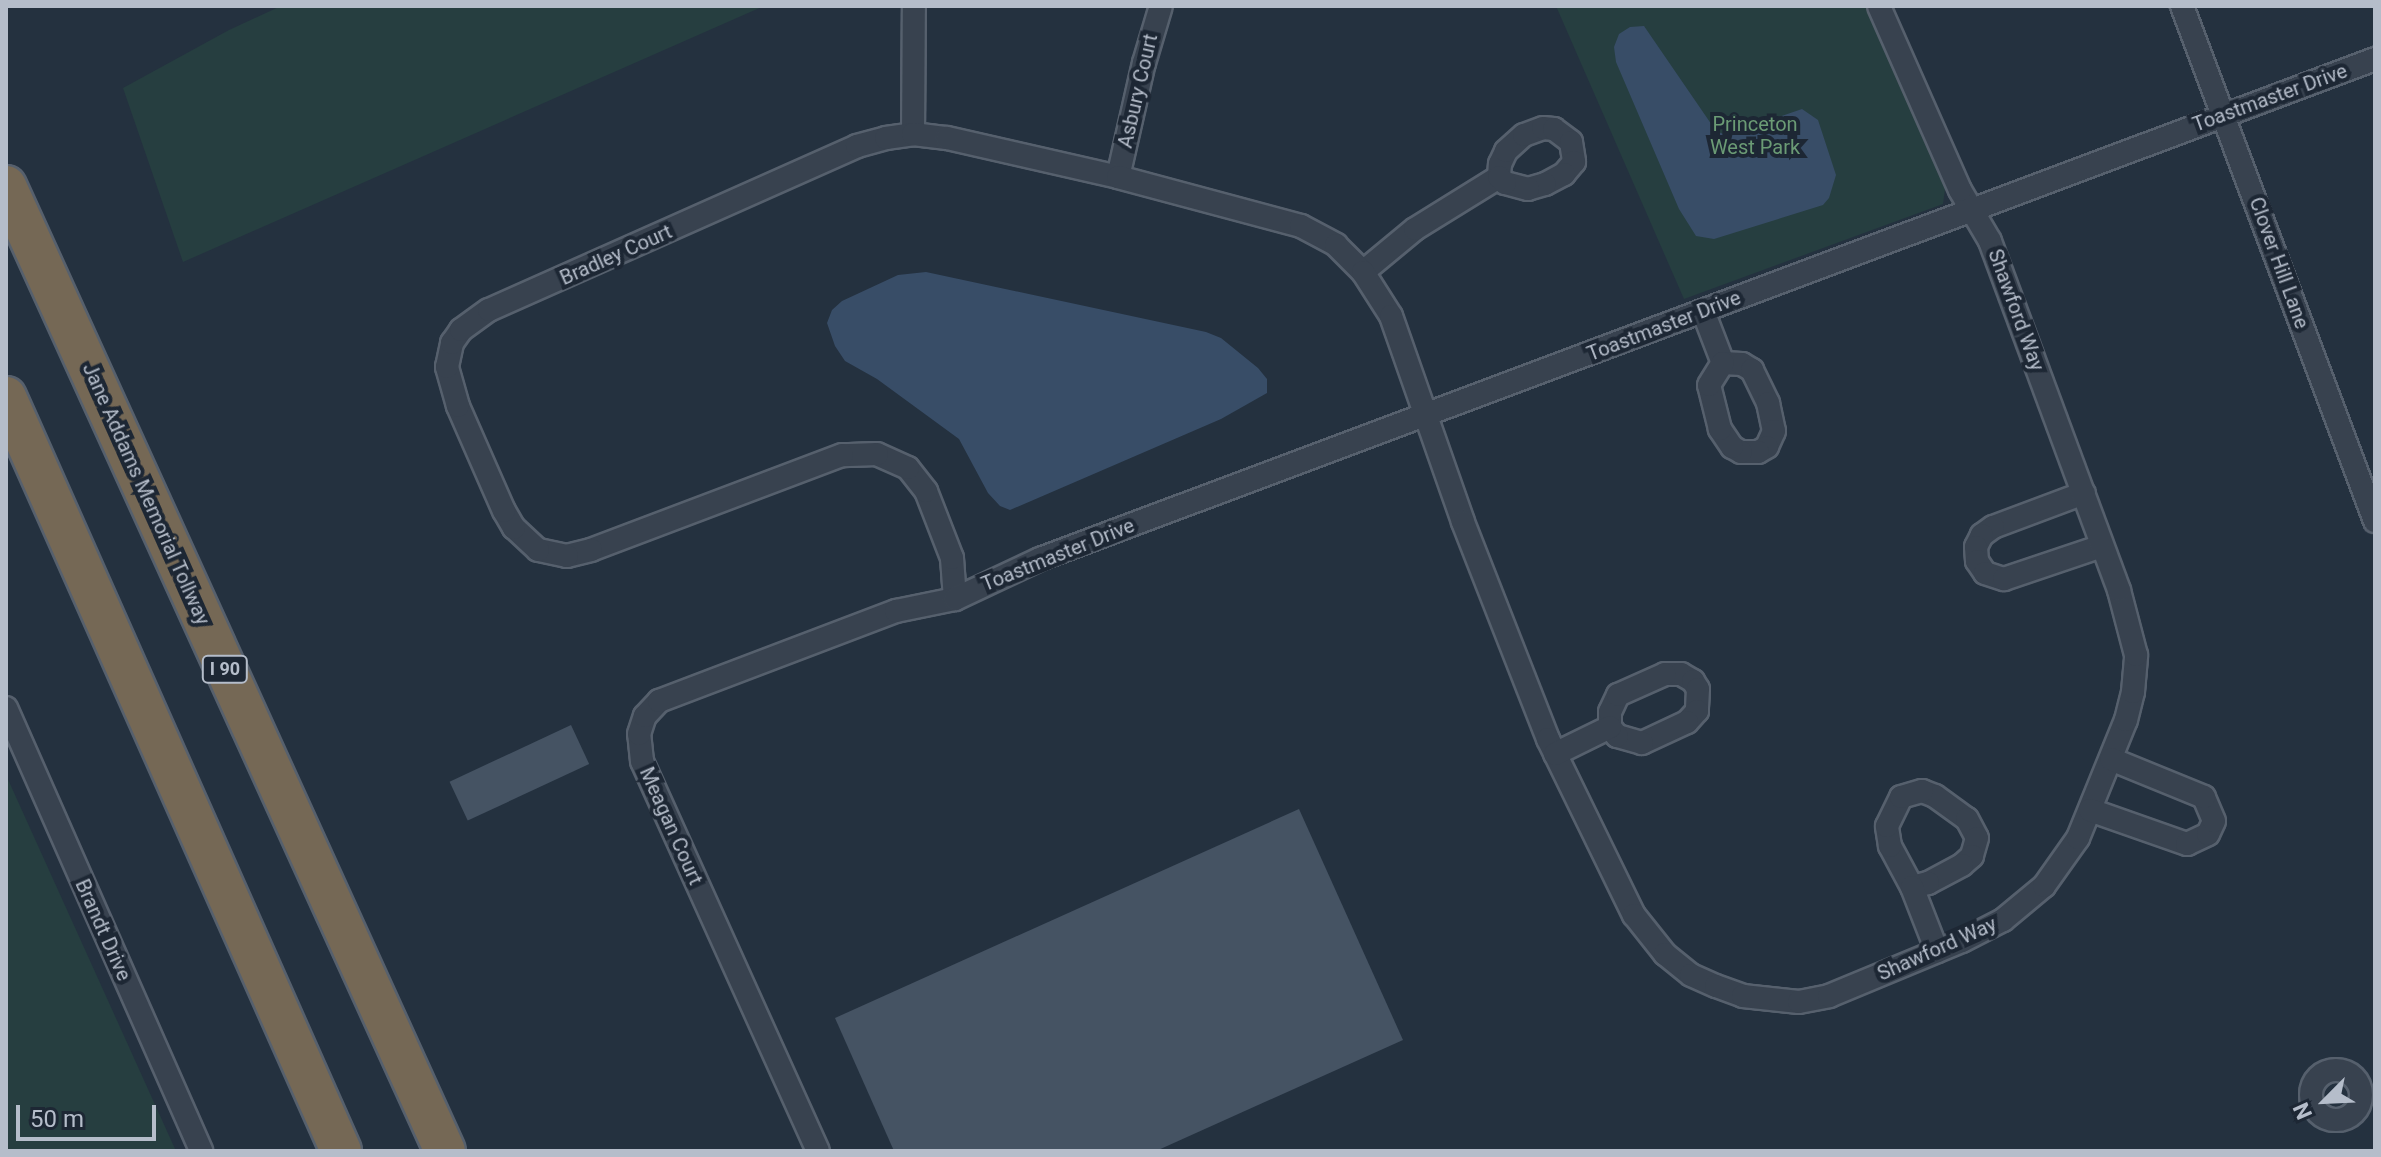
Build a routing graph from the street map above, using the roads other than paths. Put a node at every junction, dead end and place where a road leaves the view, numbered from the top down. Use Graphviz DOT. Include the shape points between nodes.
graph roads {
  1 [pos="914,6"];
  2 [pos="1161,6"];
  3 [pos="1879,6"];
  4 [pos="2182,6"];
  5 [pos="2375,59"];
  6 [pos="2224,114"];
  7 [pos="913,134"];
  8 [pos="1118,177"];
  9 [pos="1499,177"];
  10 [pos="6,186"];
  11 [pos="1971,210"];
  12 [pos="1363,272"];
  13 [pos="1703,311"];
  14 [pos="1723,363"];
  15 [pos="6,397"];
  16 [pos="1425,415"];
  17 [pos="2084,493"];
  18 [pos="2375,521"];
  19 [pos="2102,546"];
  20 [pos="955,599"];
  21 [pos="6,708"];
  22 [pos="1610,727"];
  23 [pos="1555,754"];
  24 [pos="2111,759"];
  25 [pos="2090,810"];
  26 [pos="1912,887"];
  27 [pos="1937,951"];
  28 [pos="201,1151"];
  29 [pos="341,1151"];
  30 [pos="445,1151"];
  31 [pos="818,1151"];
  1 -- 7 [label="street"];
  2 -- 8 [label="street, Asbury Court"];
  3 -- 11 [label="street, Shawford Way"];
  4 -- 6 [label="street, Clover Hill Lane"];
  5 -- 6 [label="street, Toastmaster Drive"];
  6 -- 11 [label="street, Toastmaster Drive"];
  6 -- 18 [label="street, Clover Hill Lane"];
  7 -- 8 [label="street, Bradley Court"];
  7 -- 20 [label="street, Bradley Court" via="857,146 489,310 461,330 447,367 504,511 538,550 567,556 591,550 833,458 877,454 908,468 926,491 952,558"];
  8 -- 12 [label="street, Bradley Court" via="1301,226 1336,245"];
  9 -- 12 [label="street" via="1415,229"];
  10 -- 30 [label="highway, Jane Addams Memorial Tollway / I 90"];
  11 -- 13 [label="street, Toastmaster Drive"];
  11 -- 17 [label="street, Shawford Way" via="1990,241"];
  12 -- 16 [label="street, Bradley Court" via="1391,316"];
  13 -- 14 [label="street"];
  13 -- 16 [label="street, Toastmaster Drive"];
  15 -- 29 [label="highway"];
  16 -- 20 [label="street, Toastmaster Drive" via="1040,559"];
  16 -- 23 [label="street, Shawford Way"];
  17 -- 19 [label="street, Shawford Way"];
  17 -- 19 [label="street" via="1993,527 1976,547 1977,561 1985,573 2004,579"];
  19 -- 24 [label="street, Shawford Way" via="2136,655 2133,692"];
  20 -- 31 [label="street, Meagan Court" via="896,611 667,697 651,707 639,734 642,761"];
  21 -- 28 [label="street, Brandt Drive"];
  22 -- 23 [label="street"];
  23 -- 27 [label="street, Shawford Way" via="1634,915 1665,954 1691,975 1743,996 1799,1002 1829,996"];
  24 -- 25 [label="street, Shawford Way"];
  24 -- 25 [label="street" via="2204,797 2214,821 2208,834 2187,844"];
  25 -- 27 [label="street, Shawford Way" via="2060,866 2023,906"];
  26 -- 26 [label="street" via="1962,865 1972,856 1977,838 1967,819 1922,791 1901,797 1887,826 1890,846"];
  26 -- 27 [label="street"];
}
